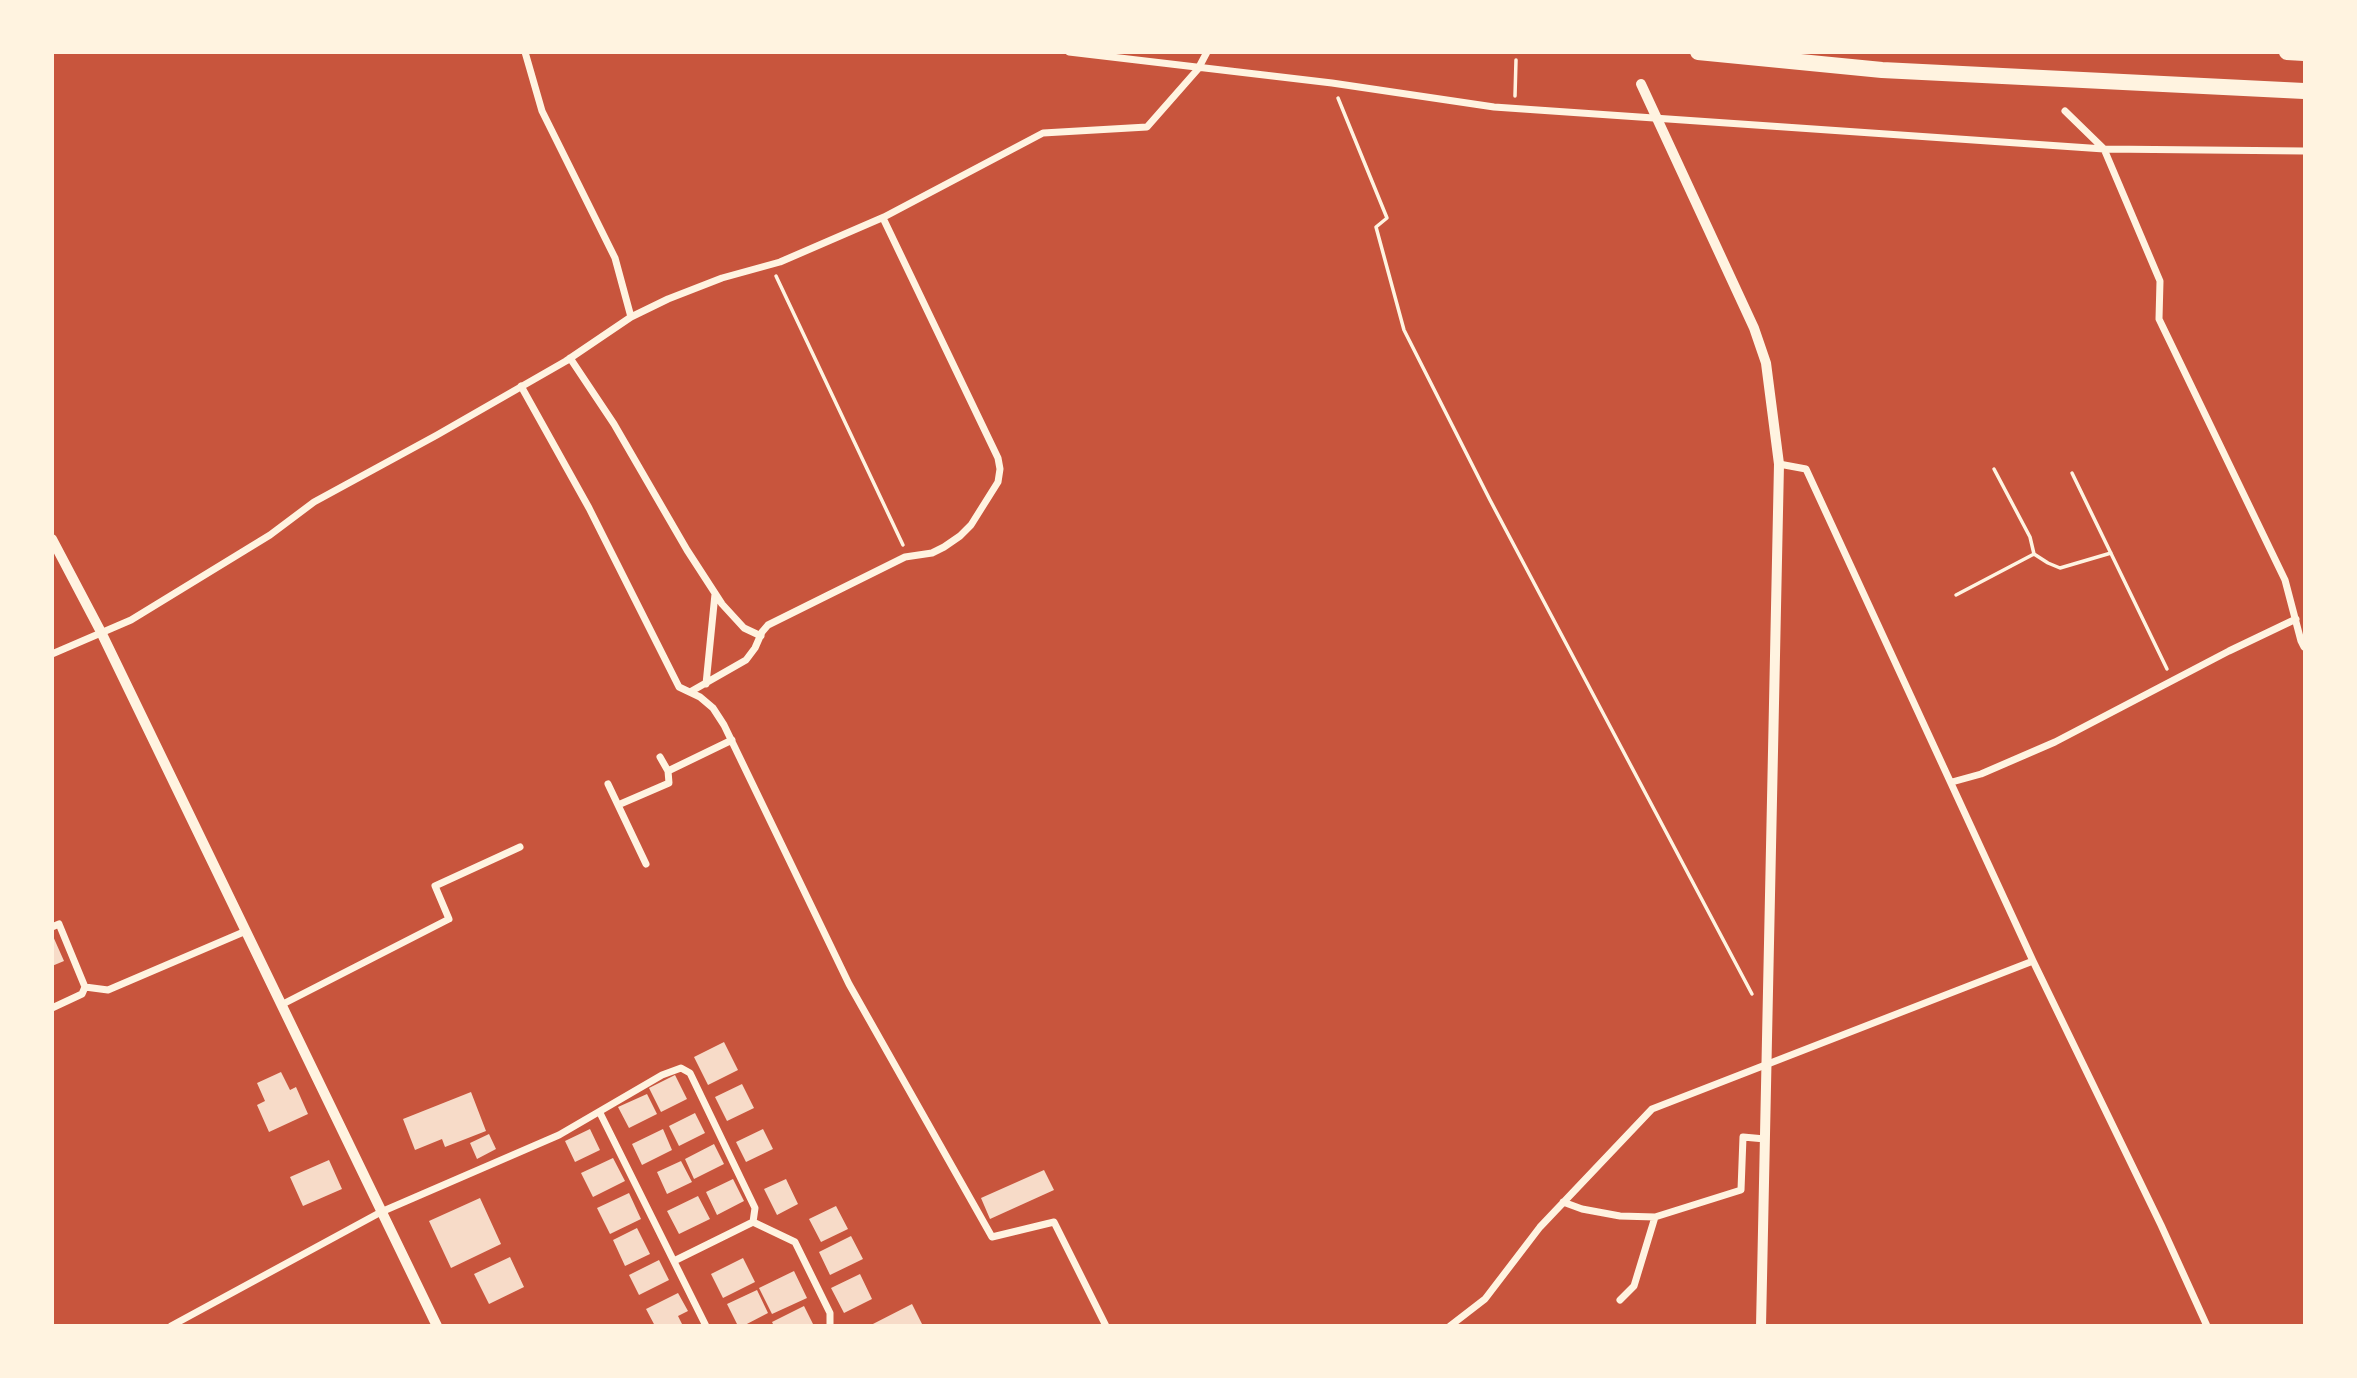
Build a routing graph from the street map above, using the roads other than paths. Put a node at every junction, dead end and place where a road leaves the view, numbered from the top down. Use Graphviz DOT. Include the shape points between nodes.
graph roads {
  1 [pos="525,52"];
  2 [pos="1069,52"];
  3 [pos="1207,52"];
  4 [pos="1698,52"];
  5 [pos="2287,52"];
  6 [pos="2305,53"];
  7 [pos="1198,69"];
  8 [pos="1641,84"];
  9 [pos="2305,90"];
  10 [pos="2065,111"];
  11 [pos="1657,119"];
  12 [pos="2104,149"];
  13 [pos="2305,151"];
  14 [pos="883,218"];
  15 [pos="631,317"];
  16 [pos="570,358"];
  17 [pos="521,386"];
  18 [pos="1779,464"];
  19 [pos="52,539"];
  20 [pos="715,594"];
  21 [pos="2296,619"];
  22 [pos="101,632"];
  23 [pos="761,636"];
  24 [pos="2305,647"];
  25 [pos="52,654"];
  26 [pos="706,684"];
  27 [pos="690,692"];
  28 [pos="732,740"];
  29 [pos="660,757"];
  30 [pos="668,771"];
  31 [pos="1952,782"];
  32 [pos="608,784"];
  33 [pos="618,805"];
  34 [pos="520,847"];
  35 [pos="646,864"];
  36 [pos="52,928"];
  37 [pos="246,931"];
  38 [pos="2034,961"];
  39 [pos="85,987"];
  40 [pos="281,1005"];
  41 [pos="52,1008"];
  42 [pos="1767,1065"];
  43 [pos="600,1112"];
  44 [pos="1765,1139"];
  45 [pos="1563,1202"];
  46 [pos="381,1212"];
  47 [pos="1656,1217"];
  48 [pos="753,1222"];
  49 [pos="674,1261"];
  50 [pos="1620,1300"];
  51 [pos="171,1325"];
  52 [pos="437,1325"];
  53 [pos="706,1325"];
  54 [pos="830,1325"];
  55 [pos="1106,1325"];
  56 [pos="1450,1325"];
  57 [pos="1761,1325"];
  58 [pos="2207,1325"];
  1 -- 15 [label="street" via="542,111 615,258"];
  2 -- 7 [label="street"];
  3 -- 7 [label="street"];
  4 -- 9 [label="highway" via="1882,70"];
  5 -- 6 [label="highway"];
  7 -- 11 [label="street" via="1515,108"];
  7 -- 14 [label="street" via="1147,127 1043,133"];
  8 -- 11 [label="street"];
  10 -- 12 [label="street"];
  11 -- 12 [label="street"];
  11 -- 18 [label="street" via="1754,328 1766,363"];
  12 -- 13 [label="street"];
  12 -- 21 [label="street" via="2160,281 2159,319 2285,580"];
  14 -- 15 [label="street"];
  14 -- 23 [label="street" via="998,457 998,482 960,536 932,553 909,556 768,625"];
  15 -- 16 [label="street"];
  16 -- 17 [label="street"];
  16 -- 20 [label="street"];
  17 -- 22 [label="street" via="314,502 270,535 131,620"];
  17 -- 27 [label="street" via="589,508 679,687"];
  18 -- 31 [label="street" via="1806,469"];
  18 -- 42 [label="street"];
  19 -- 22 [label="street"];
  20 -- 23 [label="street" via="744,628"];
  20 -- 26 [label="street"];
  21 -- 24 [label="street"];
  21 -- 31 [label="street" via="2055,742"];
  22 -- 25 [label="street"];
  22 -- 37 [label="street"];
  23 -- 26 [label="street" via="746,660"];
  26 -- 27 [label="street"];
  27 -- 28 [label="street" via="713,708"];
  28 -- 30 [label="street"];
  28 -- 55 [label="street" via="849,984 992,1237 1054,1222"];
  29 -- 30 [label="street"];
  30 -- 33 [label="street" via="669,783"];
  31 -- 38 [label="street"];
  32 -- 33 [label="street"];
  33 -- 35 [label="street"];
  34 -- 40 [label="street" via="435,886 449,919"];
  36 -- 39 [label="street" via="59,924"];
  37 -- 39 [label="street" via="108,990"];
  37 -- 40 [label="street"];
  38 -- 42 [label="street"];
  38 -- 58 [label="street"];
  39 -- 41 [label="street" via="82,995"];
  40 -- 46 [label="street"];
  42 -- 44 [label="street"];
  42 -- 45 [label="street" via="1652,1109"];
  43 -- 46 [label="street" via="559,1135"];
  43 -- 48 [label="street" via="662,1075 681,1068 690,1073 755,1208"];
  43 -- 49 [label="street"];
  44 -- 47 [label="street" via="1743,1138 1741,1190"];
  44 -- 57 [label="street"];
  45 -- 47 [label="street" via="1620,1216"];
  45 -- 56 [label="street" via="1485,1299"];
  46 -- 51 [label="street"];
  46 -- 52 [label="street"];
  47 -- 50 [label="street" via="1634,1286"];
  48 -- 49 [label="street"];
  48 -- 54 [label="street" via="795,1242 831,1313"];
  49 -- 53 [label="street"];
}
